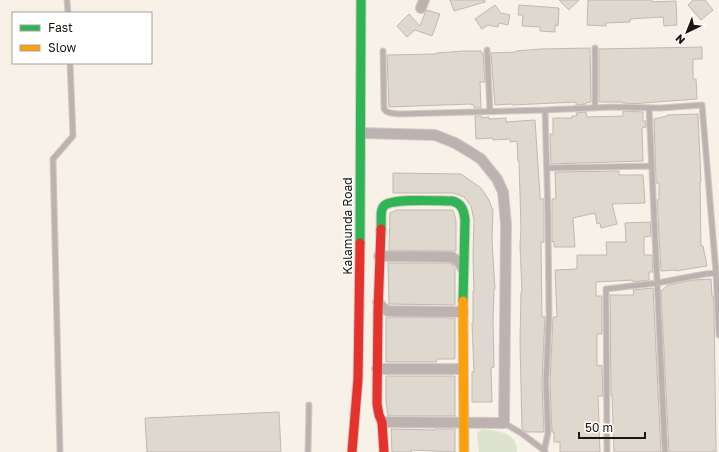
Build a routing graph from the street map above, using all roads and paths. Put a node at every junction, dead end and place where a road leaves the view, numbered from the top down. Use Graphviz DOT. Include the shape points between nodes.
graph roads {
  1 [pos="67,0"];
  2 [pos="361,0"];
  3 [pos="68,12"];
  4 [pos="595,48"];
  5 [pos="488,50"];
  6 [pos="383,51"];
  7 [pos="70,64"];
  8 [pos="595,108"];
  9 [pos="649,108"];
  10 [pos="545,110"];
  11 [pos="490,111"];
  12 [pos="361,133"];
  13 [pos="652,166"];
  14 [pos="547,168"];
  15 [pos="380,256"];
  16 [pos="463,272"];
  17 [pos="716,273"];
  18 [pos="657,284"];
  19 [pos="378,302"];
  20 [pos="463,312"];
  21 [pos="719,335"];
  22 [pos="377,369"];
  23 [pos="463,369"];
  24 [pos="309,405"];
  25 [pos="382,422"];
  26 [pos="463,423"];
  27 [pos="504,423"];
  28 [pos="545,451"];
  29 [pos="60,452"];
  30 [pos="308,452"];
  31 [pos="352,452"];
  32 [pos="384,452"];
  33 [pos="464,452"];
  34 [pos="607,452"];
  35 [pos="665,452"];
  1 -- 3 [label="lane"];
  2 -- 12 [label="street, Kalamunda Road"];
  4 -- 8 [label="lane"];
  5 -- 11 [label="lane"];
  6 -- 11 [label="lane" via="386,112 399,114"];
  7 -- 29 [label="lane" via="73,136 53,159"];
  8 -- 9 [label="lane"];
  8 -- 10 [label="lane"];
  9 -- 13 [label="lane"];
  9 -- 17 [label="lane" via="702,105"];
  10 -- 11 [label="lane"];
  10 -- 14 [label="lane"];
  12 -- 27 [label="street" via="435,135 445,138 481,160 497,179 503,192 506,224"];
  12 -- 31 [label="street, Kalamunda Road" via="358,379"];
  13 -- 14 [label="lane"];
  13 -- 18 [label="lane"];
  14 -- 28 [label="lane" via="549,314 546,383 548,433"];
  15 -- 16 [label="street" via="452,257 460,263"];
  15 -- 16 [label="street" via="381,216 385,205 395,201 456,202 461,204 464,213"];
  15 -- 19 [label="street"];
  16 -- 20 [label="street"];
  17 -- 18 [label="lane"];
  17 -- 21 [label="lane"];
  18 -- 34 [label="lane" via="606,289"];
  18 -- 35 [label="lane"];
  19 -- 20 [label="street" via="388,311"];
  19 -- 22 [label="street"];
  20 -- 23 [label="street"];
  22 -- 23 [label="street"];
  22 -- 25 [label="street" via="377,404"];
  23 -- 26 [label="street"];
  24 -- 30 [label="lane"];
  25 -- 26 [label="street"];
  25 -- 32 [label="street"];
  26 -- 27 [label="street"];
  26 -- 33 [label="street"];
  27 -- 28 [label="lane"];
}
